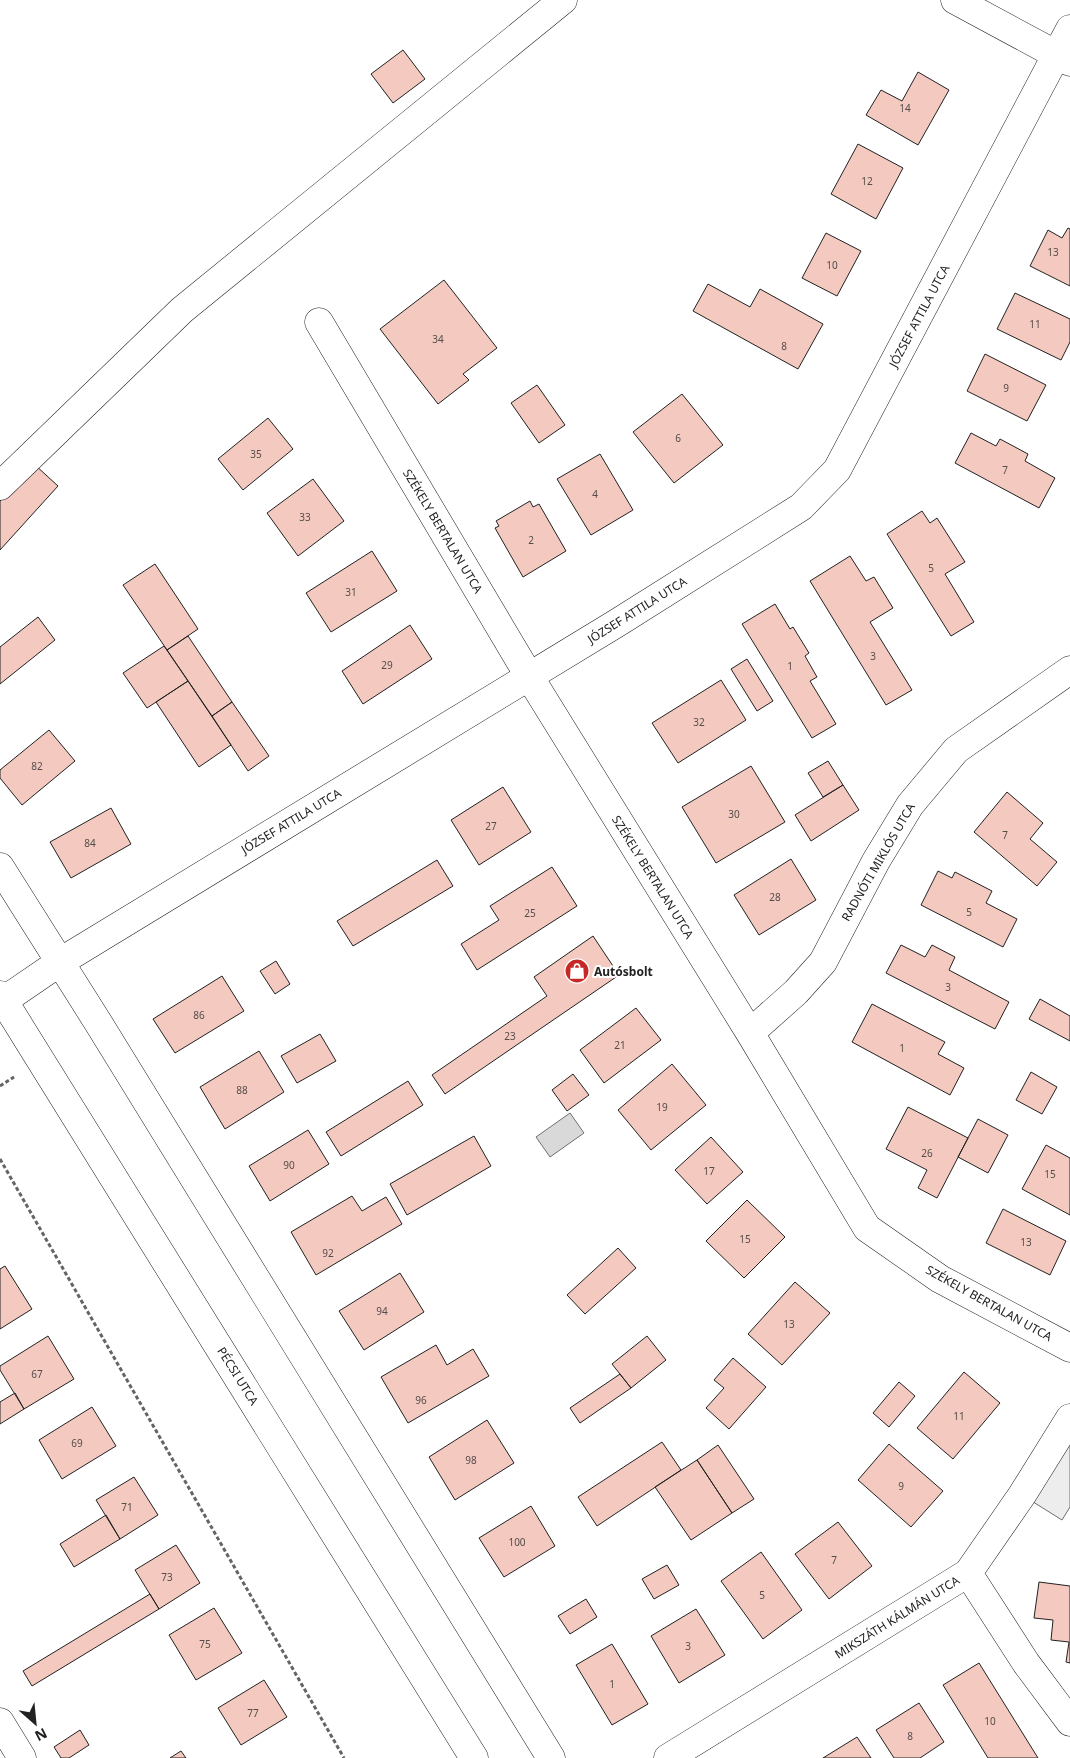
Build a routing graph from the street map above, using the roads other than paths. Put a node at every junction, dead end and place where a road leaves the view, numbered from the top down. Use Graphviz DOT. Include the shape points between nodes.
graph roads {
  1 [pos="563,0"];
  2 [pos="955,0"];
  3 [pos="1070,29"];
  4 [pos="1064,59"];
  5 [pos="319,322"];
  6 [pos="0,486"];
  7 [pos="1070,670"];
  8 [pos="529,676"];
  9 [pos="0,867"];
  10 [pos="60,962"];
  11 [pos="1,1000"];
  12 [pos="750,1033"];
  13 [pos="1070,1348"];
  14 [pos="1070,1418"];
  15 [pos="968,1573"];
  16 [pos="1069,1719"];
  17 [pos="0,1722"];
  18 [pos="22,1758"];
  19 [pos="474,1758"];
  20 [pos="551,1758"];
  21 [pos="668,1758"];
  1 -- 6 [label="street" via="182,310"];
  2 -- 4 [label="street"];
  3 -- 4 [label="street, JÓZSEF ATTILA UTCA"];
  4 -- 8 [label="street, JÓZSEF ATTILA UTCA" via="837,470 802,507"];
  5 -- 8 [label="street, SZÉKELY BERTALAN UTCA"];
  7 -- 12 [label="street, RADNÓTI MIKLÓS UTCA" via="956,750 910,805 822,962 796,992"];
  8 -- 10 [label="street, JÓZSEF ATTILA UTCA"];
  8 -- 12 [label="street, SZÉKELY BERTALAN UTCA"];
  9 -- 10 [label="street"];
  10 -- 11 [label="street, JÓZSEF ATTILA UTCA"];
  10 -- 20 [label="street"];
  11 -- 19 [label="street, PÉCSI UTCA"];
  12 -- 13 [label="street, SZÉKELY BERTALAN UTCA" via="867,1228 940,1279"];
  14 -- 15 [label="street, MIKSZÁTH KÁLMÁN UTCA"];
  15 -- 16 [label="street" via="1026,1663"];
  15 -- 21 [label="street, MIKSZÁTH KÁLMÁN UTCA"];
  17 -- 18 [label="street"];
}
